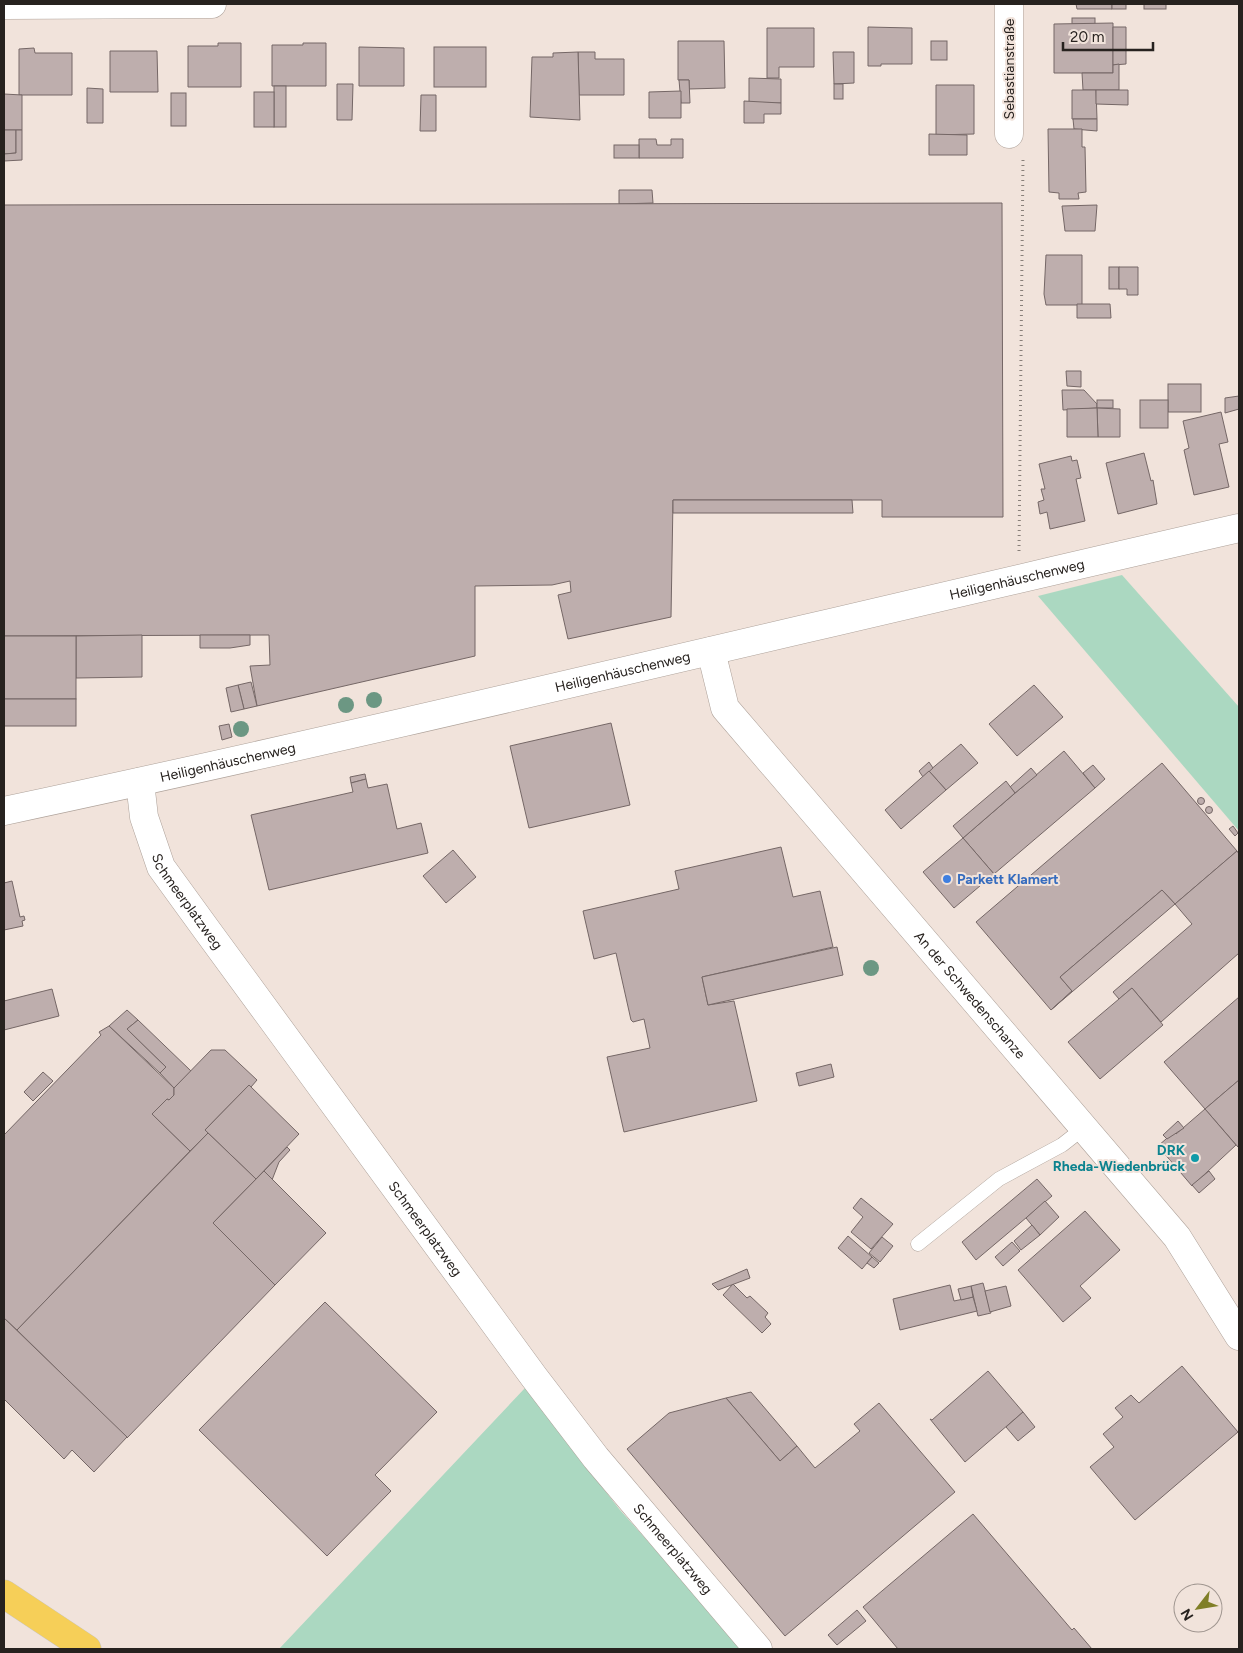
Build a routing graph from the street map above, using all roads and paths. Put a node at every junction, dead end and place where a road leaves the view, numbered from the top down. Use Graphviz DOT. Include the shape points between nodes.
graph roads {
  1 [pos="104,4"];
  2 [pos="212,4"];
  3 [pos="1009,4"];
  4 [pos="4,5"];
  5 [pos="1009,134"];
  6 [pos="1239,528"];
  7 [pos="1019,578"];
  8 [pos="711,651"];
  9 [pos="140,782"];
  10 [pos="4,811"];
  11 [pos="1085,1127"];
  12 [pos="918,1244"];
  13 [pos="1239,1336"];
  14 [pos="4,1594"];
  15 [pos="87,1649"];
  16 [pos="758,1649"];
  1 -- 2 [label="street"];
  1 -- 4 [label="street"];
  3 -- 5 [label="street, Sebastianstraße"];
  5 -- 7 [label="path" via="1023,149"];
  6 -- 7 [label="street, Heiligenhäuschenweg"];
  7 -- 8 [label="street, Heiligenhäuschenweg"];
  8 -- 9 [label="street, Heiligenhäuschenweg"];
  8 -- 11 [label="street, An der Schwedenschanze" via="725,708"];
  9 -- 10 [label="street, Heiligenhäuschenweg"];
  9 -- 16 [label="street, Schmeerplatzweg" via="144,817 161,866 178,890 596,1458"];
  11 -- 12 [label="lane" via="1062,1145 999,1179"];
  11 -- 13 [label="street, An der Schwedenschanze" via="1177,1237"];
  14 -- 15 [label="highway"];
}
